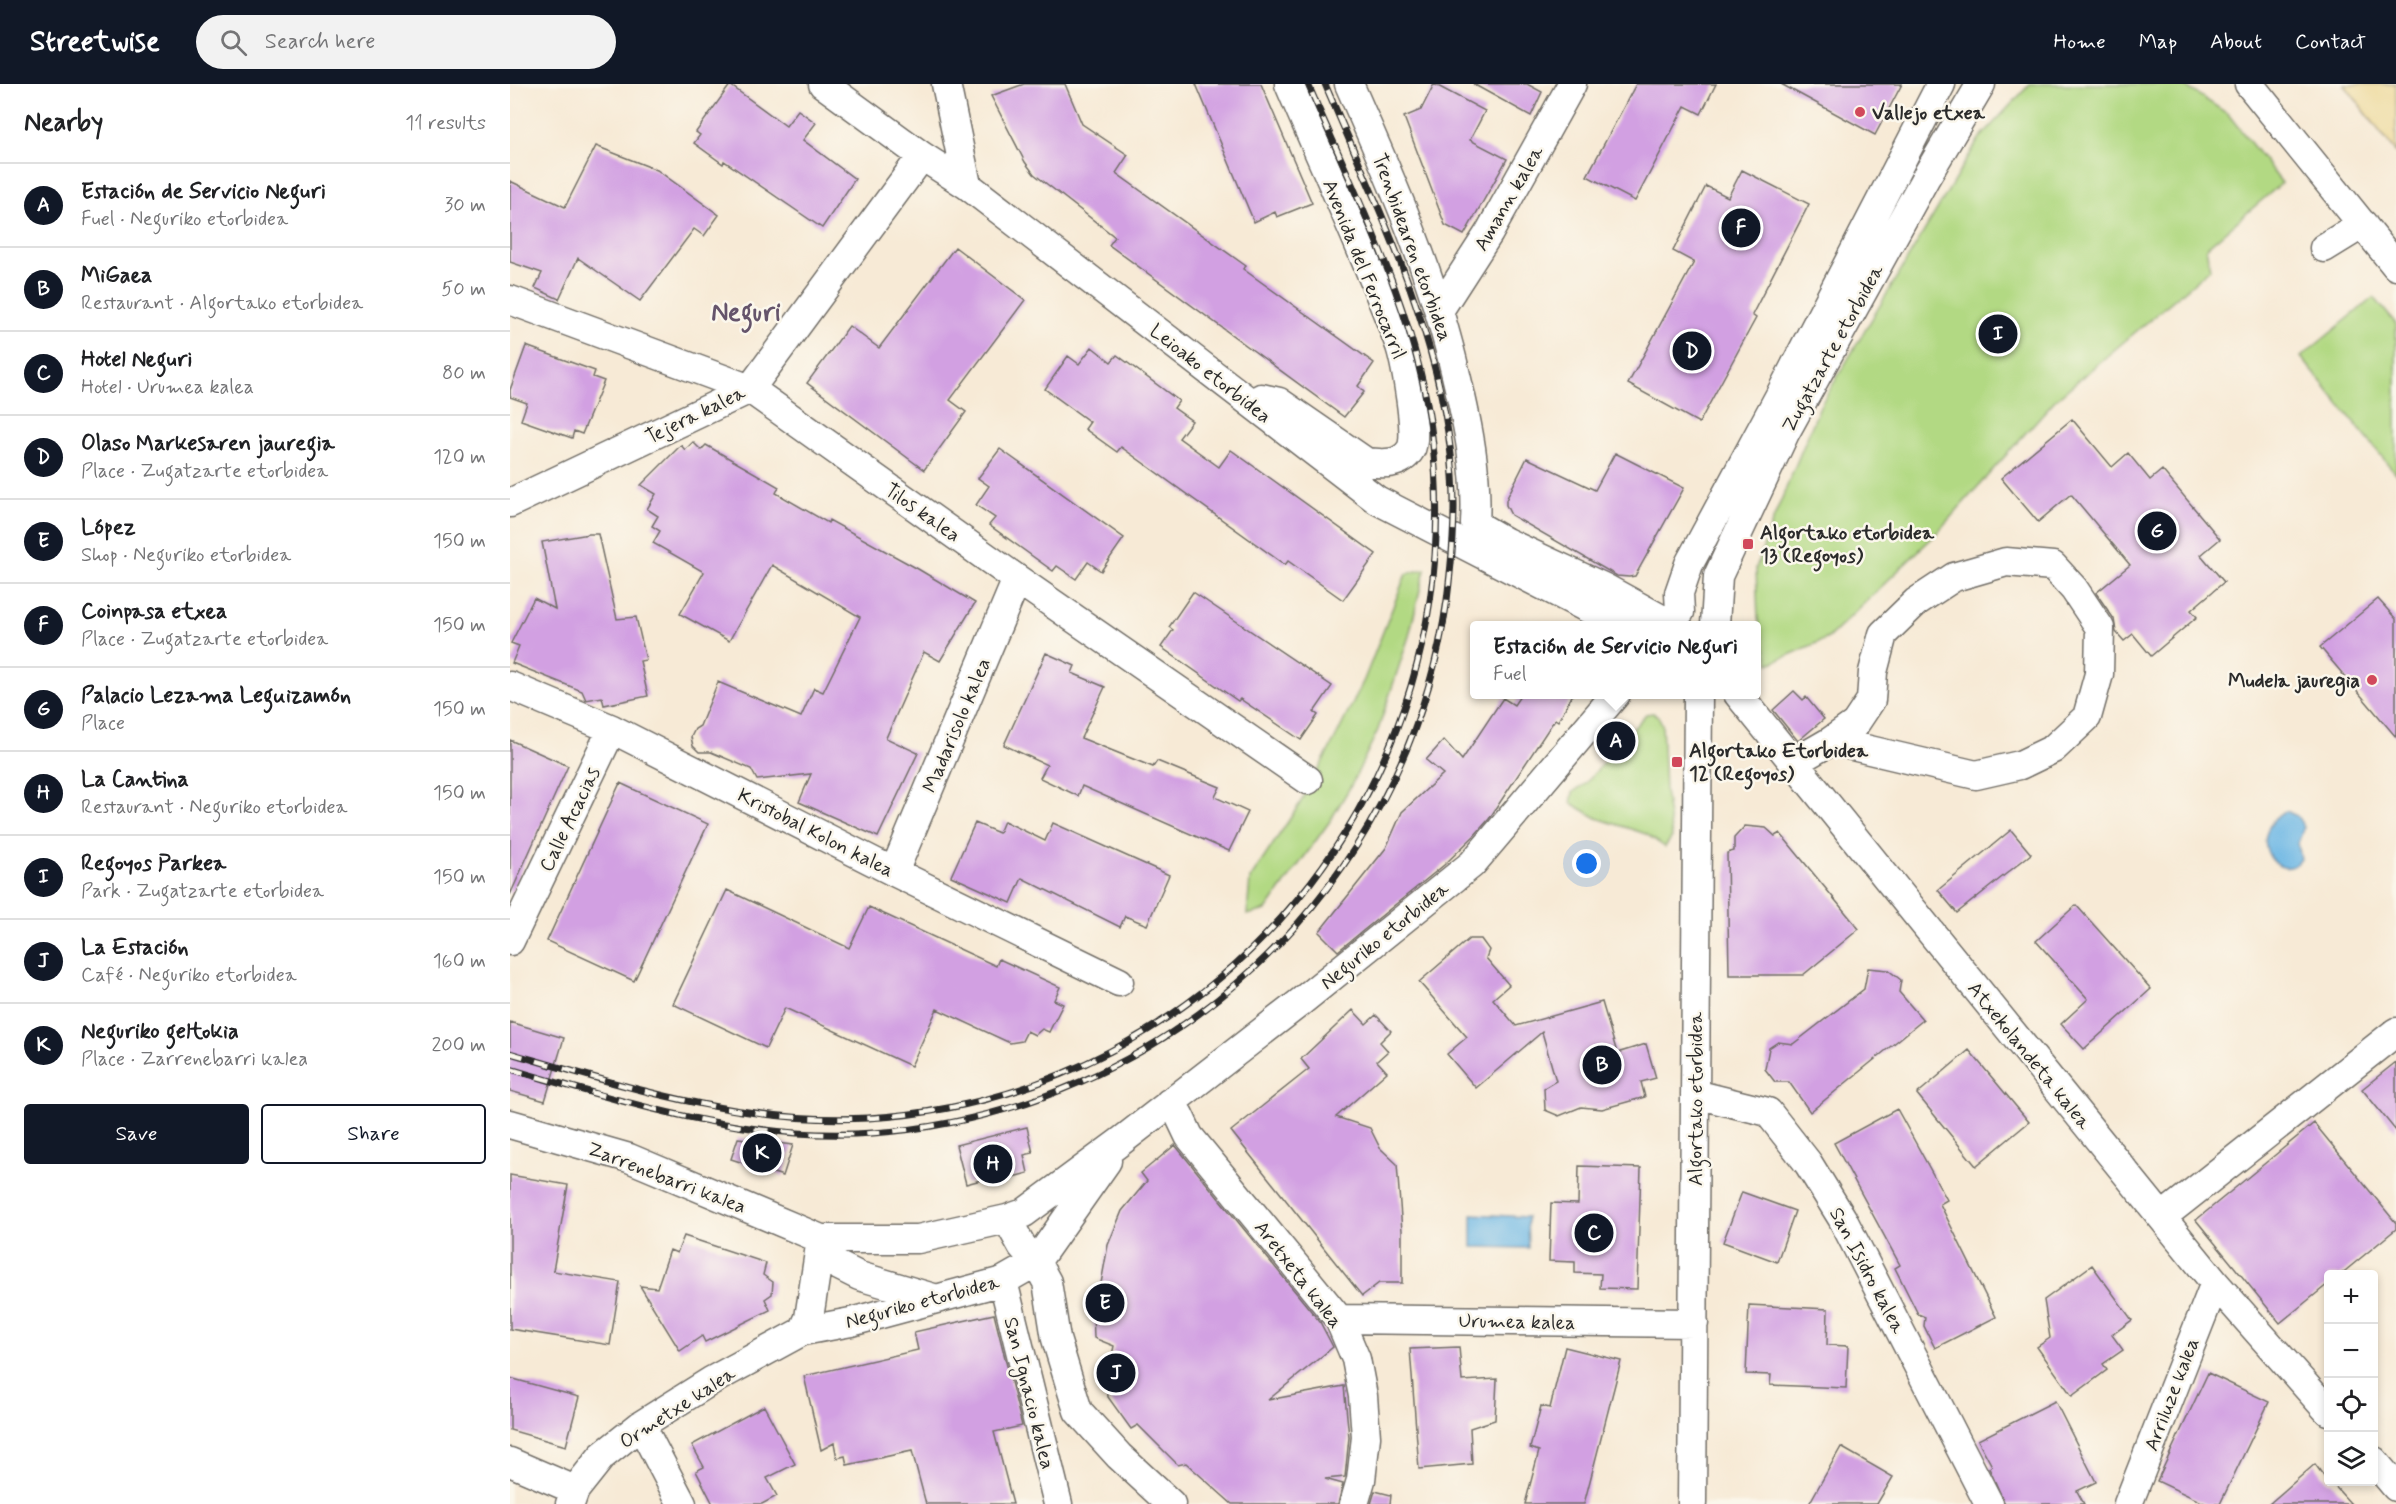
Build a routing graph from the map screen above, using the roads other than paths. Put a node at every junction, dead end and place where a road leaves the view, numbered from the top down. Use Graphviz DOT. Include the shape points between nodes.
graph roads {
  1 [pos="824,84"];
  2 [pos="946,84"];
  3 [pos="1289,84"];
  4 [pos="1349,84"];
  5 [pos="1572,84"];
  6 [pos="1941,84"];
  7 [pos="1981,84"];
  8 [pos="2250,84"];
  9 [pos="921,156"];
  10 [pos="967,185"];
  11 [pos="2363,224"];
  12 [pos="2324,248"];
  13 [pos="2396,266"];
  14 [pos="510,300"];
  15 [pos="1440,309"];
  16 [pos="750,389"];
  17 [pos="1246,401"];
  18 [pos="510,502"];
  19 [pos="1017,579"];
  20 [pos="1668,620"];
  21 [pos="1612,621"];
  22 [pos="1709,621"];
  23 [pos="1715,621"];
  24 [pos="510,686"];
  25 [pos="1613,699"];
  26 [pos="1698,699"];
  27 [pos="1742,699"];
  28 [pos="612,729"];
  29 [pos="1831,741"];
  30 [pos="1793,763"];
  31 [pos="1308,780"];
  32 [pos="894,872"];
  33 [pos="510,941"];
  34 [pos="1119,982"];
  35 [pos="2396,1032"];
  36 [pos="1695,1094"];
  37 [pos="1169,1104"];
  38 [pos="510,1124"];
  39 [pos="1120,1142"];
  40 [pos="2162,1217"];
  41 [pos="1007,1219"];
  42 [pos="820,1248"];
  43 [pos="1036,1262"];
  44 [pos="1003,1281"];
  45 [pos="2215,1283"];
  46 [pos="813,1292"];
  47 [pos="939,1299"];
  48 [pos="1339,1318"];
  49 [pos="851,1322"];
  50 [pos="1694,1323"];
  51 [pos="803,1331"];
  52 [pos="2324,1406"];
  53 [pos="641,1425"];
  54 [pos="510,1462"];
  55 [pos="2378,1467"];
  56 [pos="2396,1487"];
  57 [pos="573,1497"];
  58 [pos="682,1504"];
  59 [pos="1058,1504"];
  60 [pos="1172,1504"];
  61 [pos="1354,1504"];
  62 [pos="1692,1504"];
  63 [pos="1989,1504"];
  64 [pos="2128,1504"];
  1 -- 9 [label="street, Leioako etorbidea"];
  2 -- 10 [label="street"];
  3 -- 17 [label="street, Avenida del Ferrocarril" via="1401,348 1414,441 1399,461 1366,462 1279,402 1263,397"];
  4 -- 15 [label="street, Trenbidearen etorbidea" via="1405,214"];
  5 -- 15 [label="street, Amann kalea" via="1489,233"];
  6 -- 20 [label="street, Zugatzarte etorbidea" via="1689,564"];
  7 -- 23 [label="street, Zugatzarte etorbidea" via="1785,432 1718,576"];
  8 -- 11 [label="street"];
  9 -- 10 [label="street, Leioako etorbidea"];
  9 -- 16 [label="street, Tejera kalea"];
  10 -- 17 [label="street, Leioako etorbidea"];
  11 -- 12 [label="street"];
  11 -- 13 [label="street"];
  14 -- 16 [label="street, Tilos kalea"];
  15 -- 20 [label="street, Trenbidearen etorbidea" via="1467,420 1475,476 1475,524"];
  16 -- 18 [label="street, Tejera kalea"];
  16 -- 19 [label="street, Tilos kalea"];
  17 -- 21 [label="street, Leioako etorbidea" via="1377,500"];
  19 -- 31 [label="street, Tilos kalea"];
  19 -- 32 [label="street, Madarisolo kalea"];
  20 -- 22 [label="street" via="1698,613"];
  24 -- 28 [label="street, Kristobal Kolon kalea"];
  25 -- 37 [label="street, Neguriko etorbidea" via="1472,864"];
  26 -- 36 [label="street, Algortako etorbidea"];
  27 -- 30 [label="street, Atxekolandeta kalea"];
  28 -- 32 [label="street, Kristobal Kolon kalea"];
  28 -- 33 [label="street, Calle Acacias"];
  29 -- 29 [label="street" via="1976,775 2020,765 2053,750 2087,717 2099,674 2100,628 2053,566 2006,562 1954,577 1916,602 1883,634 1873,672 1871,700 1855,724"];
  29 -- 30 [label="street"];
  30 -- 40 [label="street, Atxekolandeta kalea"];
  32 -- 34 [label="street, Kristobal Kolon kalea"];
  35 -- 40 [label="street"];
  36 -- 50 [label="street, Algortako etorbidea"];
  36 -- 63 [label="street, San Isidro kalea" via="1768,1112 1808,1163 1842,1218"];
  37 -- 39 [label="street, Neguriko etorbidea"];
  37 -- 48 [label="street, Aretxeta kalea" via="1189,1136"];
  38 -- 42 [label="street, Zarrenebarri kalea" via="629,1158"];
  39 -- 41 [label="street, Neguriko etorbidea" via="1024,1213"];
  39 -- 43 [label="street, Neguriko etorbidea"];
  40 -- 45 [label="street, Atxekolandeta kalea"];
  41 -- 42 [label="street, Neguriko etorbidea" via="918,1239"];
  41 -- 43 [label="street"];
  42 -- 46 [label="street"];
  42 -- 47 [label="street, Zarrenebarri kalea" via="859,1276"];
  43 -- 44 [label="street, Neguriko etorbidea"];
  43 -- 60 [label="street" via="1047,1282 1056,1339 1078,1411 1119,1456"];
  44 -- 47 [label="street, Neguriko etorbidea"];
  44 -- 59 [label="street, San Ignacio kalea"];
  45 -- 52 [label="street, Atxekolandeta kalea"];
  45 -- 64 [label="street, Arriluze kalea"];
  46 -- 49 [label="street" via="830,1315"];
  46 -- 51 [label="street"];
  47 -- 49 [label="street, Neguriko etorbidea"];
  48 -- 50 [label="street, Urumea kalea"];
  48 -- 61 [label="street, Aretxeta kalea" via="1356,1359 1363,1395 1366,1437"];
  49 -- 51 [label="street, Neguriko etorbidea"];
  50 -- 62 [label="street, Algortako etorbidea"];
  51 -- 53 [label="street, Ormetxe kalea"];
  53 -- 57 [label="street, Ormetxe kalea" via="602,1456"];
  53 -- 58 [label="street"];
  54 -- 57 [label="street"];
  55 -- 56 [label="street"];
}
